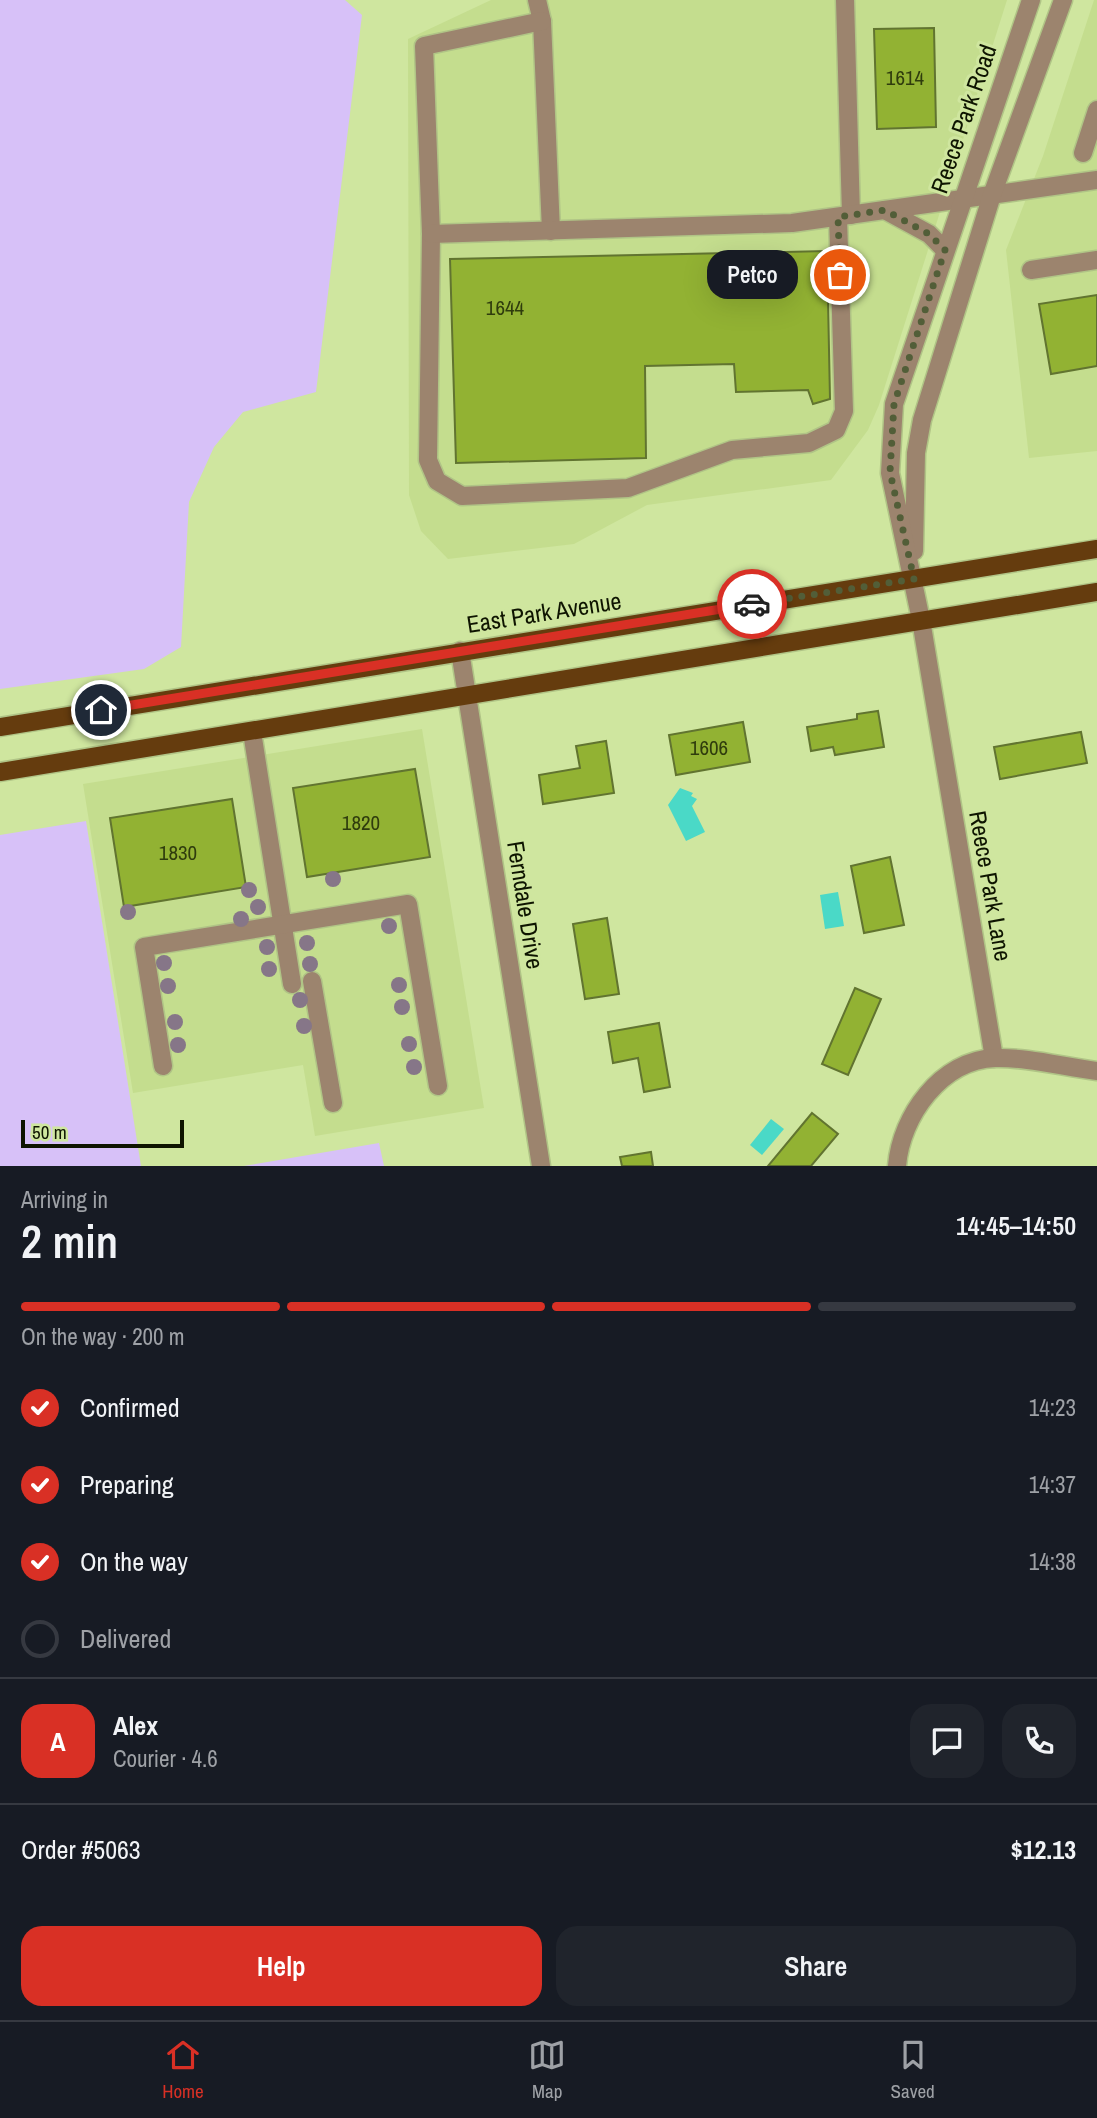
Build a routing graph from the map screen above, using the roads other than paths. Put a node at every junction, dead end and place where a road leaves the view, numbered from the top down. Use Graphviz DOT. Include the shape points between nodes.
graph roads {
  1 [pos="537,0"];
  2 [pos="845,0"];
  3 [pos="1031,0"];
  4 [pos="1063,0"];
  5 [pos="542,21"];
  6 [pos="1097,110"];
  7 [pos="1083,153"];
  8 [pos="1097,180"];
  9 [pos="992,195"];
  10 [pos="962,200"];
  11 [pos="885,210"];
  12 [pos="844,216"];
  13 [pos="551,231"];
  14 [pos="431,234"];
  15 [pos="945,250"];
  16 [pos="1097,260"];
  17 [pos="1031,270"];
  18 [pos="1097,548"];
  19 [pos="914,579"];
  20 [pos="1097,592"];
  21 [pos="921,620"];
  22 [pos="460,651"];
  23 [pos="467,696"];
  24 [pos="0,727"];
  25 [pos="253,732"];
  26 [pos="0,772"];
  27 [pos="283,925"];
  28 [pos="312,981"];
  29 [pos="292,984"];
  30 [pos="994,1058"];
  31 [pos="163,1066"];
  32 [pos="1097,1071"];
  33 [pos="438,1086"];
  34 [pos="333,1103"];
  35 [pos="541,1166"];
  36 [pos="897,1166"];
  1 -- 5 [label="street"];
  2 -- 12 [label="street"];
  3 -- 10 [label="street, Reece Park Road"];
  4 -- 9 [label="street, Reece Park Road"];
  5 -- 13 [label="street"];
  5 -- 14 [label="street" via="424,46"];
  6 -- 7 [label="street"];
  8 -- 9 [label="street"];
  9 -- 10 [label="street"];
  9 -- 19 [label="street, Reece Park Road" via="929,396 916,453"];
  10 -- 11 [label="street"];
  10 -- 15 [label="street, Reece Park Road"];
  11 -- 12 [label="street"];
  11 -- 15 [label="street" via="929,234"];
  12 -- 13 [label="street" via="792,223"];
  12 -- 14 [label="street" via="844,411 836,430 809,443 732,450 628,488 462,496 437,481 428,460"];
  13 -- 14 [label="street"];
  15 -- 19 [label="street, Reece Park Road" via="894,404 890,472"];
  16 -- 17 [label="street"];
  18 -- 19 [label="main road, East Park Avenue"];
  19 -- 21 [label="street, Reece Park Road"];
  19 -- 22 [label="main road, East Park Avenue"];
  20 -- 21 [label="main road"];
  21 -- 23 [label="main road"];
  21 -- 30 [label="street, Reece Park Lane"];
  22 -- 23 [label="street, Ferndale Drive"];
  22 -- 24 [label="main road, East Park Avenue"];
  23 -- 25 [label="main road"];
  23 -- 35 [label="street, Ferndale Drive"];
  25 -- 26 [label="main road"];
  25 -- 27 [label="street"];
  27 -- 29 [label="street"];
  27 -- 31 [label="street" via="144,947"];
  27 -- 33 [label="street" via="408,904"];
  28 -- 34 [label="street"];
  30 -- 32 [label="street"];
  30 -- 36 [label="street" via="945,1077 929,1090 908,1124"];
}
